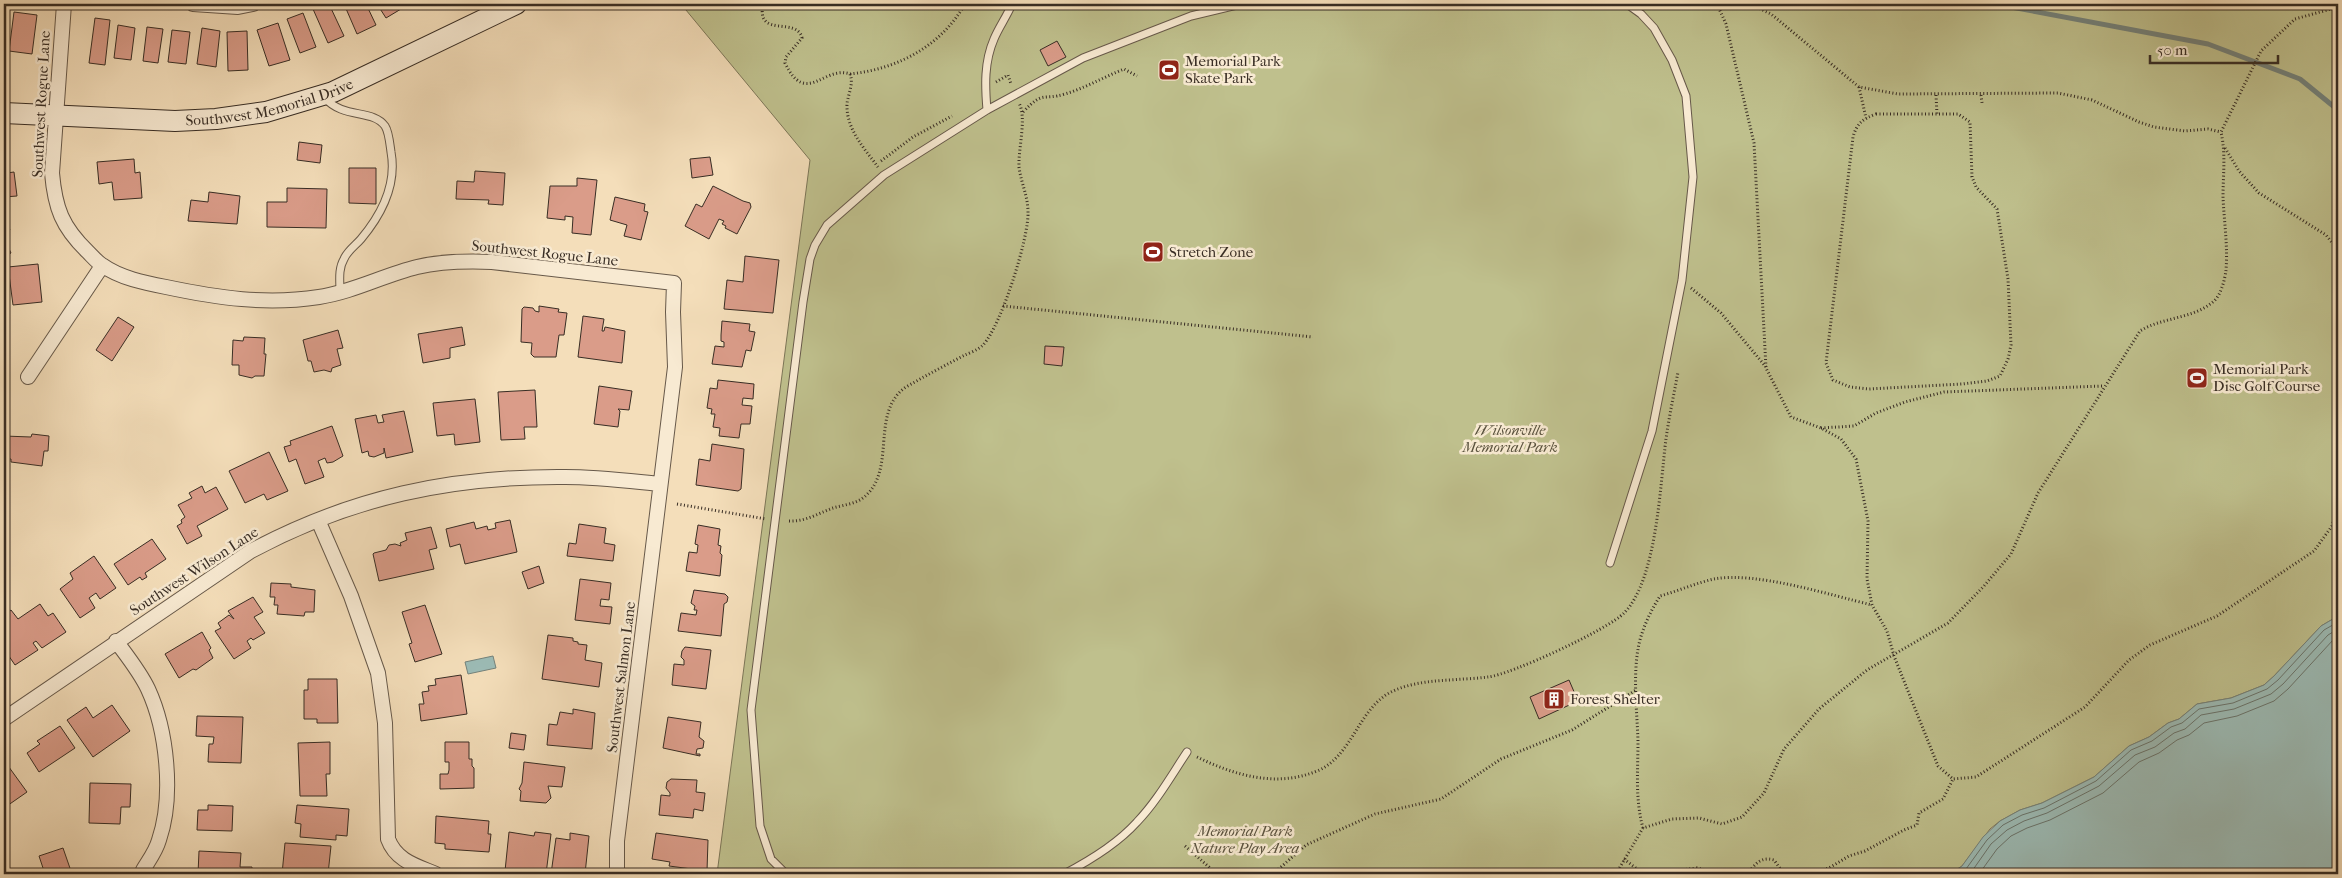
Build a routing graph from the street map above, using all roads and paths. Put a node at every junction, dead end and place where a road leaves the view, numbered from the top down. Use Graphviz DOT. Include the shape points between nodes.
graph roads {
  1 [pos="64,4"];
  2 [pos="193,4"];
  3 [pos="253,4"];
  4 [pos="516,4"];
  5 [pos="763,4"];
  6 [pos="965,4"];
  7 [pos="1012,4"];
  8 [pos="1240,4"];
  9 [pos="1627,4"];
  10 [pos="1717,4"];
  11 [pos="1750,4"];
  12 [pos="2338,7"];
  13 [pos="850,74"];
  14 [pos="1137,76"];
  15 [pos="1859,87"];
  16 [pos="986,89"];
  17 [pos="1014,94"];
  18 [pos="1936,95"];
  19 [pos="1981,95"];
  20 [pos="323,96"];
  21 [pos="1982,103"];
  22 [pos="986,110"];
  23 [pos="1023,112"];
  24 [pos="4,114"];
  25 [pos="1937,114"];
  26 [pos="955,115"];
  27 [pos="55,116"];
  28 [pos="1866,118"];
  29 [pos="2221,132"];
  30 [pos="2224,148"];
  31 [pos="871,157"];
  32 [pos="876,165"];
  33 [pos="2338,250"];
  34 [pos="102,266"];
  35 [pos="1682,280"];
  36 [pos="674,283"];
  37 [pos="1694,290"];
  38 [pos="340,292"];
  39 [pos="1692,300"];
  40 [pos="1003,306"];
  41 [pos="1313,337"];
  42 [pos="1678,367"];
  43 [pos="1766,368"];
  44 [pos="28,377"];
  45 [pos="2104,386"];
  46 [pos="1821,428"];
  47 [pos="660,484"];
  48 [pos="677,504"];
  49 [pos="2338,506"];
  50 [pos="766,519"];
  51 [pos="318,520"];
  52 [pos="790,521"];
  53 [pos="1610,563"];
  54 [pos="1872,604"];
  55 [pos="116,641"];
  56 [pos="1894,656"];
  57 [pos="1636,690"];
  58 [pos="4,719"];
  59 [pos="1188,752"];
  60 [pos="1953,779"];
  61 [pos="1643,828"];
  62 [pos="1185,846"];
  63 [pos="1624,859"];
  64 [pos="143,870"];
  65 [pos="436,874"];
  66 [pos="617,874"];
  67 [pos="786,874"];
  68 [pos="1064,874"];
  69 [pos="1217,874"];
  70 [pos="1273,874"];
  71 [pos="1616,874"];
  72 [pos="1724,874"];
  73 [pos="1747,874"];
  74 [pos="1784,874"];
  75 [pos="1806,874"];
  1 -- 27 [label="street, Southwest Rogue Lane"];
  2 -- 3 [label="street" via="238,7"];
  4 -- 20 [label="street, Southwest Memorial Drive"];
  5 -- 13 [label="path" via="761,15 768,23 797,30 801,34 802,38 786,57 785,63 797,80 812,84 844,72"];
  6 -- 13 [label="path" via="942,34 916,54 886,68"];
  7 -- 16 [label="lane" via="988,58"];
  8 -- 17 [label="lane" via="1191,16 1136,36 1083,58"];
  9 -- 35 [label="lane" via="1654,28 1672,60 1686,96 1693,177"];
  10 -- 43 [label="path" via="1726,24 1754,143"];
  11 -- 15 [label="path" via="1771,14"];
  12 -- 29 [label="path" via="2295,19 2262,51"];
  13 -- 31 [label="path" via="848,113 854,132"];
  14 -- 23 [label="path" via="1124,69 1063,95 1043,96"];
  15 -- 18 [label="path" via="1898,94"];
  15 -- 28 [label="path"];
  16 -- 17 [label="path" via="1008,75"];
  16 -- 22 [label="lane"];
  17 -- 22 [label="lane"];
  17 -- 23 [label="path"];
  18 -- 19 [label="path"];
  18 -- 25 [label="path"];
  19 -- 21 [label="path"];
  19 -- 29 [label="path" via="2058,93 2092,100 2154,127"];
  20 -- 27 [label="street, Southwest Memorial Drive" via="266,112 216,119 175,121"];
  20 -- 38 [label="lane" via="341,111 376,118 386,126 392,157 387,200 369,230 344,257 340,268"];
  22 -- 67 [label="lane" via="884,175 827,225 810,260 751,710 760,826 771,860"];
  23 -- 40 [label="path" via="1019,166 1028,197 1028,214 1022,247"];
  24 -- 27 [label="street, Southwest Memorial Drive"];
  25 -- 28 [label="path" via="1876,114"];
  25 -- 28 [label="path" via="1958,114 1970,122 1972,177 1976,187 1997,209 2003,235 2011,345 2000,376 1987,381 1870,389 1850,387 1833,380 1826,362 1853,137 1857,125"];
  26 -- 32 [label="path" via="913,137"];
  27 -- 34 [label="street, Southwest Rogue Lane" via="52,173 60,216 75,239"];
  29 -- 30 [label="path"];
  30 -- 33 [label="path" via="2259,193 2326,235"];
  30 -- 45 [label="path" via="2226,270 2223,286 2215,301 2199,311 2140,331"];
  34 -- 38 [label="street, Southwest Rogue Lane" via="139,282 252,302 294,300"];
  34 -- 44 [label="street"];
  35 -- 37 [label="path"];
  35 -- 53 [label="lane" via="1652,431"];
  36 -- 38 [label="street, Southwest Rogue Lane" via="466,261 416,267"];
  36 -- 47 [label="street, Southwest Salmon Lane" via="675,367"];
  37 -- 39 [label="path"];
  37 -- 43 [label="path" via="1721,313"];
  40 -- 41 [label="path"];
  40 -- 52 [label="path" via="983,345 895,396 886,418 879,473 863,498"];
  42 -- 59 [label="path" via="1651,552 1642,585 1624,613 1515,670 1491,677 1415,685 1391,693 1369,710 1339,754 1318,771 1266,779 1235,774"];
  43 -- 46 [label="path" via="1791,417"];
  45 -- 46 [label="path" via="1944,392 1905,402 1854,426"];
  45 -- 56 [label="path" via="2038,493 2019,538 1999,569 1948,623"];
  46 -- 54 [label="path" via="1841,439 1856,459 1868,521 1867,579"];
  47 -- 51 [label="street, Southwest Wilson Lane" via="566,477 475,481 387,496"];
  47 -- 66 [label="street, Southwest Salmon Lane" via="617,841"];
  48 -- 50 [label="path"];
  49 -- 60 [label="path" via="2332,526 2314,551 2217,616 2150,646 2129,660 2085,707 1976,777"];
  51 -- 55 [label="street, Southwest Wilson Lane" via="251,551"];
  51 -- 65 [label="street" via="351,596 378,673 385,723 388,839 403,860"];
  54 -- 56 [label="path"];
  54 -- 57 [label="path" via="1733,577 1715,579 1660,596 1638,649"];
  55 -- 58 [label="street, Southwest Wilson Lane"];
  55 -- 64 [label="street" via="147,687 160,720 164,743 164,818 155,852"];
  56 -- 60 [label="path" via="1938,766"];
  56 -- 61 [label="path" via="1867,670 1819,709 1784,749 1764,793 1742,818 1722,824 1699,818 1672,819"];
  57 -- 61 [label="path" via="1637,793"];
  57 -- 70 [label="path" via="1572,730 1501,759 1440,799 1375,814 1306,845"];
  59 -- 68 [label="lane" via="1136,823 1089,861"];
  60 -- 75 [label="path" via="1942,799 1919,813 1917,825 1866,852"];
  61 -- 63 [label="path"];
  62 -- 69 [label="path"];
  63 -- 71 [label="path"];
  63 -- 72 [label="path" via="1649,874 1697,868"];
  73 -- 74 [label="path" via="1761,859 1767,858 1774,860"];
}
